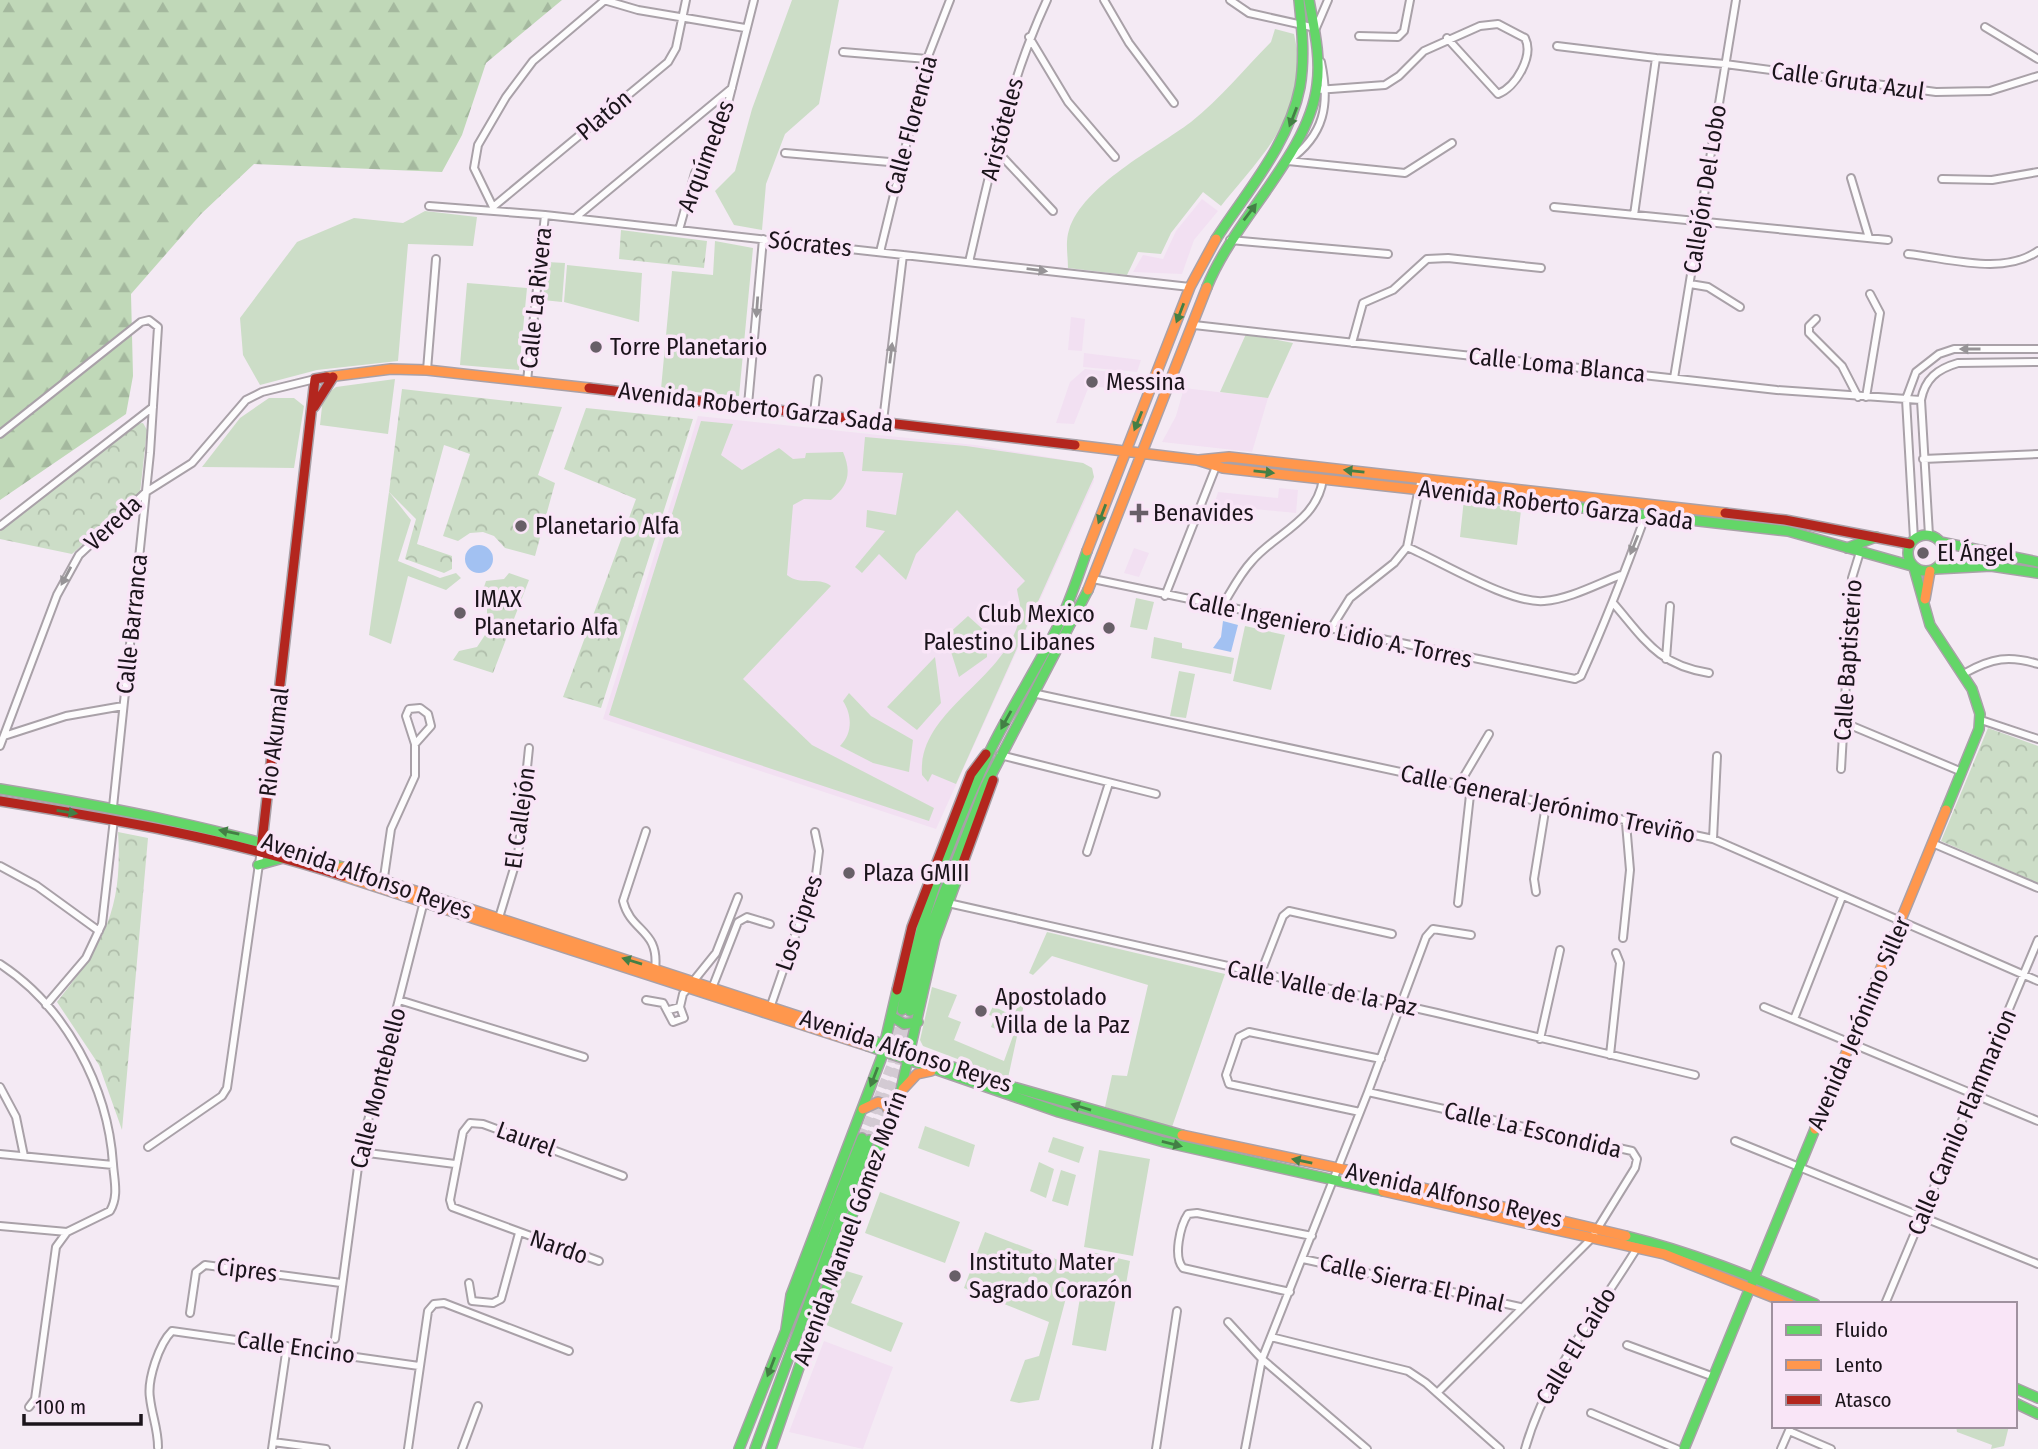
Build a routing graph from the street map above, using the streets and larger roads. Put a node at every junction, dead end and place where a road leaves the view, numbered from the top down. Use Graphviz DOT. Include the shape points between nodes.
graph roads {
  1 [pos="604,0"];
  2 [pos="686,0"];
  3 [pos="754,0"];
  4 [pos="950,0"];
  5 [pos="1047,0"];
  6 [pos="1104,0"];
  7 [pos="1230,0"];
  8 [pos="1298,0"];
  9 [pos="1309,0"];
  10 [pos="1328,0"];
  11 [pos="1410,0"];
  12 [pos="1736,0"];
  13 [pos="683,18"];
  14 [pos="1317,23"];
  15 [pos="1303,24"];
  16 [pos="1985,27"];
  17 [pos="746,28"];
  18 [pos="1359,36"];
  19 [pos="1029,37"];
  20 [pos="1447,38"];
  21 [pos="1558,47"];
  22 [pos="1302,50"];
  23 [pos="843,52"];
  24 [pos="1320,53"];
  25 [pos="1656,58"];
  26 [pos="927,59"];
  27 [pos="2038,59"];
  28 [pos="1725,64"];
  29 [pos="2038,76"];
  30 [pos="732,88"];
  31 [pos="1317,90"];
  32 [pos="1327,91"];
  33 [pos="1174,103"];
  34 [pos="1452,143"];
  35 [pos="996,150"];
  36 [pos="785,153"];
  37 [pos="1115,157"];
  38 [pos="1288,161"];
  39 [pos="901,163"];
  40 [pos="2038,172"];
  41 [pos="1852,178"];
  42 [pos="1942,179"];
  43 [pos="429,206"];
  44 [pos="1554,207"];
  45 [pos="493,209"];
  46 [pos="1053,211"];
  47 [pos="545,215"];
  48 [pos="1634,215"];
  49 [pos="575,218"];
  50 [pos="1702,221"];
  51 [pos="679,230"];
  52 [pos="1869,238"];
  53 [pos="763,239"];
  54 [pos="1230,240"];
  55 [pos="1888,240"];
  56 [pos="2038,251"];
  57 [pos="880,252"];
  58 [pos="1388,254"];
  59 [pos="1909,254"];
  60 [pos="903,256"];
  61 [pos="436,259"];
  62 [pos="969,262"];
  63 [pos="1541,268"];
  64 [pos="1690,284"];
  65 [pos="1191,287"];
  66 [pos="1870,294"];
  67 [pos="1740,307"];
  68 [pos="1816,319"];
  69 [pos="1194,325"];
  70 [pos="1353,343"];
  71 [pos="2038,349"];
  72 [pos="2038,362"];
  73 [pos="427,370"];
  74 [pos="334,377"];
  75 [pos="1674,378"];
  76 [pos="315,379"];
  77 [pos="818,379"];
  78 [pos="527,381"];
  79 [pos="1862,397"];
  80 [pos="1906,399"];
  81 [pos="1921,400"];
  82 [pos="748,405"];
  83 [pos="153,407"];
  84 [pos="313,408"];
  85 [pos="814,412"];
  86 [pos="883,421"];
  87 [pos="0,434"];
  88 [pos="1127,451"];
  89 [pos="1144,453"];
  90 [pos="2038,454"];
  91 [pos="1923,459"];
  92 [pos="1217,462"];
  93 [pos="1422,478"];
  94 [pos="1323,479"];
  95 [pos="1420,489"];
  96 [pos="146,492"];
  97 [pos="1724,513"];
  98 [pos="1646,514"];
  99 [pos="1812,525"];
  100 [pos="0,526"];
  101 [pos="1767,528"];
  102 [pos="1929,535"];
  103 [pos="1877,537"];
  104 [pos="1912,541"];
  105 [pos="1940,542"];
  106 [pos="1407,547"];
  107 [pos="1847,548"];
  108 [pos="1860,552"];
  109 [pos="2038,562"];
  110 [pos="1913,567"];
  111 [pos="1932,570"];
  112 [pos="2038,573"];
  113 [pos="1621,575"];
  114 [pos="1093,579"];
  115 [pos="1165,596"];
  116 [pos="1924,601"];
  117 [pos="1614,604"];
  118 [pos="1670,606"];
  119 [pos="1221,608"];
  120 [pos="1330,630"];
  121 [pos="1666,659"];
  122 [pos="2038,664"];
  123 [pos="1709,673"];
  124 [pos="1965,673"];
  125 [pos="1037,694"];
  126 [pos="123,706"];
  127 [pos="1981,720"];
  128 [pos="1845,723"];
  129 [pos="1489,734"];
  130 [pos="4,736"];
  131 [pos="2038,740"];
  132 [pos="415,744"];
  133 [pos="0,746"];
  134 [pos="529,748"];
  135 [pos="990,751"];
  136 [pos="1000,755"];
  137 [pos="1717,755"];
  138 [pos="995,765"];
  139 [pos="1841,769"];
  140 [pos="1962,772"];
  141 [pos="1110,783"];
  142 [pos="1460,783"];
  143 [pos="1471,786"];
  144 [pos="0,789"];
  145 [pos="1156,794"];
  146 [pos="0,802"];
  147 [pos="1546,805"];
  148 [pos="118,808"];
  149 [pos="161,817"];
  150 [pos="114,819"];
  151 [pos="1626,823"];
  152 [pos="158,828"];
  153 [pos="646,831"];
  154 [pos="815,832"];
  155 [pos="1713,839"];
  156 [pos="1932,843"];
  157 [pos="261,845"];
  158 [pos="1087,852"];
  159 [pos="285,858"];
  160 [pos="258,865"];
  161 [pos="0,866"];
  162 [pos="383,886"];
  163 [pos="2038,888"];
  164 [pos="1535,892"];
  165 [pos="738,897"];
  166 [pos="1842,897"];
  167 [pos="424,899"];
  168 [pos="948,903"];
  169 [pos="1458,903"];
  170 [pos="1901,923"];
  171 [pos="498,924"];
  172 [pos="770,924"];
  173 [pos="99,931"];
  174 [pos="1392,934"];
  175 [pos="1471,935"];
  176 [pos="1623,938"];
  177 [pos="2038,940"];
  178 [pos="1560,950"];
  179 [pos="1616,953"];
  180 [pos="0,964"];
  181 [pos="655,969"];
  182 [pos="1259,975"];
  183 [pos="2024,975"];
  184 [pos="653,979"];
  185 [pos="2038,981"];
  186 [pos="689,985"];
  187 [pos="711,992"];
  188 [pos="646,999"];
  189 [pos="399,1000"];
  190 [pos="46,1005"];
  191 [pos="1402,1005"];
  192 [pos="680,1007"];
  193 [pos="1763,1007"];
  194 [pos="669,1010"];
  195 [pos="770,1010"];
  196 [pos="891,1019"];
  197 [pos="1794,1020"];
  198 [pos="918,1021"];
  199 [pos="1540,1039"];
  200 [pos="874,1040"];
  201 [pos="1851,1044"];
  202 [pos="884,1048"];
  203 [pos="1610,1055"];
  204 [pos="910,1056"];
  205 [pos="584,1058"];
  206 [pos="1381,1059"];
  207 [pos="934,1071"];
  208 [pos="1695,1075"];
  209 [pos="0,1087"];
  210 [pos="1368,1092"];
  211 [pos="900,1094"];
  212 [pos="1973,1094"];
  213 [pos="862,1110"];
  214 [pos="1360,1112"];
  215 [pos="891,1118"];
  216 [pos="2038,1121"];
  217 [pos="1735,1141"];
  218 [pos="148,1147"];
  219 [pos="360,1152"];
  220 [pos="0,1154"];
  221 [pos="24,1156"];
  222 [pos="455,1164"];
  223 [pos="113,1165"];
  224 [pos="1800,1166"];
  225 [pos="1338,1168"];
  226 [pos="623,1176"];
  227 [pos="1332,1181"];
  228 [pos="1923,1217"];
  229 [pos="0,1226"];
  230 [pos="1597,1229"];
  231 [pos="67,1232"];
  232 [pos="519,1233"];
  233 [pos="1312,1236"];
  234 [pos="1591,1239"];
  235 [pos="1637,1248"];
  236 [pos="1303,1259"];
  237 [pos="599,1261"];
  238 [pos="2038,1264"];
  239 [pos="1752,1281"];
  240 [pos="341,1283"];
  241 [pos="470,1283"];
  242 [pos="1290,1292"];
  243 [pos="822,1301"];
  244 [pos="1787,1302"];
  245 [pos="1810,1302"];
  246 [pos="1886,1302"];
  247 [pos="1520,1307"];
  248 [pos="1177,1311"];
  249 [pos="190,1312"];
  250 [pos="1228,1322"];
  251 [pos="786,1329"];
  252 [pos="1271,1337"];
  253 [pos="335,1339"];
  254 [pos="1627,1345"];
  255 [pos="287,1346"];
  256 [pos="791,1349"];
  257 [pos="569,1350"];
  258 [pos="1262,1359"];
  259 [pos="419,1366"];
  260 [pos="1714,1377"];
  261 [pos="2017,1389"];
  262 [pos="1437,1394"];
  263 [pos="2038,1398"];
  264 [pos="2017,1404"];
  265 [pos="478,1406"];
  266 [pos="29,1407"];
  267 [pos="1591,1413"];
  268 [pos="2038,1414"];
  269 [pos="1790,1428"];
  270 [pos="272,1446"];
  271 [pos="158,1447"];
  272 [pos="326,1449"];
  273 [pos="408,1449"];
  274 [pos="462,1449"];
  275 [pos="739,1449"];
  276 [pos="755,1449"];
  277 [pos="771,1449"];
  278 [pos="1156,1449"];
  279 [pos="1245,1449"];
  280 [pos="1367,1449"];
  281 [pos="1500,1449"];
  282 [pos="1525,1449"];
  283 [pos="1677,1449"];
  284 [pos="1684,1449"];
  285 [pos="1781,1449"];
  286 [pos="1831,1449"];
  1 -- 13 [label="street"];
  1 -- 45 [label="street" via="533,61 478,145 474,168"];
  2 -- 13 [label="street, Platón"];
  3 -- 17 [label="street, Arquímedes"];
  4 -- 26 [label="street, Calle Florencia"];
  5 -- 19 [label="street, Aristóteles"];
  6 -- 33 [label="street"];
  7 -- 15 [label="street" via="1249,13"];
  8 -- 15 [label="street, Avenida Manuel Gómez Morín"];
  9 -- 14 [label="street, Avenida Manuel Gómez Morín"];
  10 -- 14 [label="street"];
  11 -- 18 [label="street" via="1404,31 1398,37"];
  12 -- 28 [label="street, Callejón Del Lobo"];
  13 -- 17 [label="street"];
  13 -- 45 [label="street, Platón" via="668,62"];
  14 -- 15 [label="street"];
  14 -- 24 [label="street, Avenida Manuel Gómez Morín"];
  15 -- 22 [label="street, Avenida Manuel Gómez Morín"];
  16 -- 27 [label="street"];
  17 -- 30 [label="street, Arquímedes"];
  19 -- 35 [label="street, Aristóteles"];
  19 -- 37 [label="street" via="1068,103"];
  20 -- 20 [label="street" via="1489,24 1525,38 1527,55 1513,83 1498,94"];
  20 -- 32 [label="street" via="1424,51 1385,85"];
  21 -- 25 [label="street, Calle Gruta Azul"];
  22 -- 24 [label="street"];
  22 -- 65 [label="street, Avenida Manuel Gómez Morín, one-way" via="1300,95 1287,132 1216,236"];
  23 -- 26 [label="street"];
  24 -- 31 [label="street, Avenida Manuel Gómez Morín"];
  24 -- 32 [label="street"];
  25 -- 28 [label="street, Calle Gruta Azul"];
  25 -- 48 [label="street"];
  26 -- 39 [label="street, Calle Florencia"];
  28 -- 29 [label="street, Calle Gruta Azul" via="1943,93 1990,91"];
  28 -- 50 [label="street, Callejón Del Lobo"];
  30 -- 49 [label="street"];
  30 -- 51 [label="street, Arquímedes" via="724,119 689,189"];
  31 -- 32 [label="street"];
  31 -- 38 [label="street, Avenida Manuel Gómez Morín"];
  32 -- 38 [label="street" via="1313,136"];
  34 -- 38 [label="street" via="1405,173"];
  35 -- 46 [label="street"];
  35 -- 62 [label="street, Aristóteles"];
  36 -- 39 [label="street"];
  54 -- 38 [label="street, Avenida Manuel Gómez Morín, one-way"];
  39 -- 57 [label="street, Calle Florencia"];
  40 -- 42 [label="street" via="1992,180"];
  41 -- 52 [label="street"];
  43 -- 45 [label="street, Sócrates"];
  44 -- 48 [label="street"];
  45 -- 47 [label="street, Sócrates"];
  47 -- 49 [label="street, Sócrates"];
  47 -- 78 [label="street, Calle La Rivera"];
  48 -- 50 [label="street"];
  49 -- 51 [label="street, Sócrates"];
  50 -- 52 [label="street"];
  50 -- 64 [label="street, Callejón Del Lobo"];
  51 -- 53 [label="street, Sócrates"];
  52 -- 55 [label="street"];
  53 -- 57 [label="street, Sócrates"];
  53 -- 82 [label="street, one-way"];
  54 -- 58 [label="street"];
  54 -- 69 [label="street, Avenida Manuel Gómez Morín"];
  56 -- 59 [label="street" via="2021,261 1996,264"];
  57 -- 60 [label="street, Sócrates"];
  60 -- 62 [label="street, Sócrates"];
  86 -- 60 [label="street, one-way"];
  61 -- 73 [label="street"];
  62 -- 65 [label="street, Sócrates, one-way"];
  63 -- 70 [label="street" via="1427,259 1393,290 1363,303"];
  64 -- 67 [label="street" via="1708,287"];
  64 -- 75 [label="street, Callejón Del Lobo"];
  65 -- 88 [label="street, Avenida Manuel Gómez Morín, one-way"];
  66 -- 79 [label="street" via="1880,313"];
  68 -- 79 [label="street" via="1809,332 1842,366"];
  69 -- 70 [label="street, Calle Loma Blanca"];
  69 -- 89 [label="street, Avenida Manuel Gómez Morín"];
  70 -- 75 [label="street, Calle Loma Blanca"];
  71 -- 80 [label="street, one-way" via="1968,348 1939,354 1916,372"];
  72 -- 81 [label="street" via="1947,366 1928,380"];
  73 -- 74 [label="street, Avenida Roberto Garza Sada" via="391,369"];
  73 -- 78 [label="street, Avenida Roberto Garza Sada"];
  74 -- 76 [label="street, Avenida Roberto Garza Sada"];
  74 -- 84 [label="street"];
  75 -- 79 [label="street, Calle Loma Blanca"];
  76 -- 84 [label="street, Rio Akumal"];
  76 -- 96 [label="street, Vereda" via="246,400 192,463"];
  77 -- 85 [label="street"];
  78 -- 82 [label="street, Avenida Roberto Garza Sada"];
  79 -- 80 [label="street, Calle Loma Blanca"];
  80 -- 81 [label="street, Calle Loma Blanca"];
  80 -- 104 [label="street"];
  81 -- 91 [label="street"];
  82 -- 85 [label="street, Avenida Roberto Garza Sada"];
  83 -- 87 [label="street, Calle Barranca" via="160,335 155,322 149,320"];
  83 -- 96 [label="street, Calle Barranca"];
  83 -- 100 [label="street"];
  84 -- 157 [label="street, Rio Akumal"];
  85 -- 86 [label="street, Avenida Roberto Garza Sada"];
  86 -- 88 [label="street, Avenida Roberto Garza Sada"];
  88 -- 89 [label="street, Avenida Roberto Garza Sada"];
  88 -- 135 [label="street, Avenida Manuel Gómez Morín, one-way" via="1059,624"];
  89 -- 92 [label="street, Avenida Roberto Garza Sada"];
  89 -- 114 [label="street, Avenida Manuel Gómez Morín"];
  90 -- 91 [label="street"];
  91 -- 102 [label="street"];
  93 -- 92 [label="street, Avenida Roberto Garza Sada, one-way"];
  92 -- 94 [label="street, Avenida Roberto Garza Sada, one-way"];
  92 -- 115 [label="street"];
  93 -- 95 [label="street"];
  93 -- 97 [label="street, Avenida Roberto Garza Sada"];
  94 -- 95 [label="street, Avenida Roberto Garza Sada"];
  94 -- 119 [label="street" via="1309,511 1252,561"];
  95 -- 98 [label="street, Avenida Roberto Garza Sada"];
  95 -- 106 [label="street"];
  96 -- 126 [label="street, Calle Barranca"];
  96 -- 130 [label="street, Vereda, one-way" via="94,540 67,573"];
  97 -- 99 [label="street, Avenida Roberto Garza Sada"];
  97 -- 101 [label="street"];
  98 -- 101 [label="street, Avenida Roberto Garza Sada"];
  98 -- 113 [label="street, one-way"];
  99 -- 101 [label="street"];
  99 -- 103 [label="street, Avenida Roberto Garza Sada"];
  101 -- 107 [label="street, Avenida Roberto Garza Sada" via="1804,533"];
  102 -- 104 [label="street"];
  102 -- 105 [label="street"];
  103 -- 104 [label="street, Avenida Roberto Garza Sada"];
  103 -- 107 [label="street"];
  104 -- 110 [label="street" via="1907,553"];
  105 -- 109 [label="street"];
  105 -- 111 [label="street" via="1944,554"];
  106 -- 113 [label="street" via="1506,595 1534,602"];
  106 -- 120 [label="street" via="1350,598"];
  107 -- 108 [label="street, Avenida Roberto Garza Sada"];
  108 -- 110 [label="street, Avenida Roberto Garza Sada"];
  108 -- 128 [label="street, Calle Baptisterio" via="1852,578"];
  110 -- 111 [label="street"];
  110 -- 116 [label="street"];
  111 -- 112 [label="street" via="1991,566"];
  111 -- 116 [label="street"];
  113 -- 117 [label="street"];
  114 -- 115 [label="street, Calle Ingeniero Lidio A. Torres"];
  114 -- 125 [label="street, Avenida Manuel Gómez Morín"];
  115 -- 119 [label="street, Calle Ingeniero Lidio A. Torres"];
  116 -- 124 [label="street" via="1933,633"];
  117 -- 120 [label="street, Calle Ingeniero Lidio A. Torres" via="1581,676 1567,679"];
  117 -- 121 [label="street" via="1651,649"];
  118 -- 121 [label="street"];
  119 -- 120 [label="street, Calle Ingeniero Lidio A. Torres"];
  121 -- 123 [label="street"];
  122 -- 124 [label="street" via="1997,658"];
  124 -- 127 [label="street"];
  125 -- 136 [label="street, Avenida Manuel Gómez Morín"];
  125 -- 142 [label="street, Calle General Jerónimo Treviño"];
  126 -- 130 [label="street" via="66,716"];
  126 -- 148 [label="street, Calle Barranca"];
  127 -- 131 [label="street"];
  127 -- 140 [label="street, Avenida Jerónimo Siller"];
  128 -- 139 [label="street, Calle Baptisterio"];
  128 -- 140 [label="street"];
  129 -- 142 [label="street"];
  130 -- 133 [label="street, Vereda"];
  132 -- 132 [label="street" via="406,720 410,709 425,709 431,726"];
  132 -- 162 [label="street" via="415,776 391,829"];
  134 -- 171 [label="street, El Callejón" via="518,855"];
  135 -- 138 [label="street, Avenida Manuel Gómez Morín" via="927,908 913,954 906,1011 931,923"];
  135 -- 196 [label="street, Avenida Manuel Gómez Morín" via="971,774 920,904"];
  136 -- 138 [label="street, Avenida Manuel Gómez Morín"];
  136 -- 141 [label="street"];
  137 -- 155 [label="street"];
  138 -- 168 [label="street, Avenida Manuel Gómez Morín" via="989,796"];
  140 -- 156 [label="street, Avenida Jerónimo Siller"];
  141 -- 145 [label="street"];
  141 -- 158 [label="street"];
  142 -- 143 [label="street, Calle General Jerónimo Treviño"];
  143 -- 147 [label="street, Calle General Jerónimo Treviño"];
  143 -- 169 [label="street"];
  144 -- 148 [label="street, Avenida Alfonso Reyes"];
  146 -- 150 [label="street, Avenida Alfonso Reyes, one-way"];
  147 -- 151 [label="street, Calle General Jerónimo Treviño"];
  147 -- 164 [label="street"];
  148 -- 149 [label="street, Avenida Alfonso Reyes"];
  148 -- 150 [label="street"];
  149 -- 152 [label="street"];
  157 -- 149 [label="street, Avenida Alfonso Reyes, one-way"];
  150 -- 152 [label="street, Avenida Alfonso Reyes"];
  150 -- 173 [label="street"];
  151 -- 155 [label="street, Calle General Jerónimo Treviño"];
  151 -- 176 [label="street" via="1630,870"];
  152 -- 157 [label="street, Avenida Alfonso Reyes"];
  153 -- 181 [label="street" via="623,901 654,945"];
  154 -- 195 [label="street, Los Cipres" via="819,851 816,875"];
  155 -- 166 [label="street, Calle General Jerónimo Treviño"];
  156 -- 163 [label="street"];
  156 -- 170 [label="street, Avenida Jerónimo Siller"];
  157 -- 159 [label="street, Avenida Alfonso Reyes"];
  157 -- 160 [label="street, Rio Akumal"];
  157 -- 162 [label="street, Avenida Alfonso Reyes"];
  159 -- 160 [label="street"];
  159 -- 162 [label="street, Avenida Alfonso Reyes"];
  160 -- 218 [label="street, Rio Akumal" via="228,1088"];
  161 -- 173 [label="street" via="37,886"];
  162 -- 167 [label="street, Avenida Alfonso Reyes"];
  165 -- 186 [label="street" via="716,953"];
  166 -- 170 [label="street, Calle General Jerónimo Treviño"];
  166 -- 197 [label="street"];
  167 -- 171 [label="street, Avenida Alfonso Reyes"];
  167 -- 189 [label="street, Calle Montebello"];
  168 -- 182 [label="street, Calle Valle de la Paz"];
  168 -- 198 [label="street, Avenida Manuel Gómez Morín" via="932,948"];
  170 -- 183 [label="street, Calle General Jerónimo Treviño"];
  170 -- 201 [label="street, Avenida Jerónimo Siller"];
  181 -- 171 [label="street, Avenida Alfonso Reyes, one-way"];
  171 -- 184 [label="street, Avenida Alfonso Reyes"];
  172 -- 187 [label="street" via="747,917 738,922"];
  173 -- 190 [label="street" via="86,958"];
  174 -- 182 [label="street" via="1289,911"];
  175 -- 191 [label="street" via="1440,929 1428,932"];
  177 -- 183 [label="street, Calle Camilo Flammarion"];
  178 -- 199 [label="street"];
  179 -- 203 [label="street" via="1620,963"];
  180 -- 190 [label="street"];
  181 -- 184 [label="street"];
  181 -- 186 [label="street, Avenida Alfonso Reyes"];
  182 -- 191 [label="street, Calle Valle de la Paz"];
  183 -- 185 [label="street, Calle General Jerónimo Treviño"];
  183 -- 212 [label="street, Calle Camilo Flammarion"];
  184 -- 186 [label="street, Avenida Alfonso Reyes"];
  186 -- 187 [label="street, Avenida Alfonso Reyes"];
  186 -- 192 [label="street"];
  187 -- 195 [label="street, Avenida Alfonso Reyes"];
  188 -- 194 [label="street"];
  189 -- 205 [label="street"];
  189 -- 219 [label="street, Calle Montebello"];
  190 -- 223 [label="street" via="76,1045 94,1080 107,1118"];
  191 -- 199 [label="street, Calle Valle de la Paz"];
  191 -- 206 [label="street"];
  192 -- 194 [label="street"];
  192 -- 194 [label="street" via="685,1014 677,1023 669,1019"];
  193 -- 197 [label="street"];
  195 -- 200 [label="street, Avenida Alfonso Reyes"];
  195 -- 202 [label="street, Avenida Alfonso Reyes"];
  196 -- 198 [label="street" via="904,1024"];
  196 -- 200 [label="street"];
  196 -- 202 [label="street, Avenida Manuel Gómez Morín"];
  197 -- 201 [label="street"];
  198 -- 204 [label="street, Avenida Manuel Gómez Morín"];
  199 -- 203 [label="street, Calle Valle de la Paz"];
  200 -- 202 [label="street, Avenida Alfonso Reyes"];
  201 -- 212 [label="street"];
  201 -- 224 [label="street, Avenida Jerónimo Siller"];
  202 -- 204 [label="street, Avenida Alfonso Reyes"];
  202 -- 213 [label="street, Avenida Manuel Gómez Morín, one-way"];
  203 -- 208 [label="street, Calle Valle de la Paz"];
  204 -- 207 [label="street, Avenida Alfonso Reyes"];
  204 -- 211 [label="street, Avenida Manuel Gómez Morín"];
  225 -- 204 [label="street, Avenida Alfonso Reyes, one-way" via="1167,1132"];
  206 -- 210 [label="street"];
  206 -- 214 [label="street" via="1249,1032 1239,1037 1226,1075 1229,1084"];
  207 -- 211 [label="street" via="917,1074"];
  207 -- 227 [label="street, Avenida Alfonso Reyes, one-way" via="1164,1142"];
  209 -- 221 [label="street" via="16,1117"];
  210 -- 214 [label="street"];
  210 -- 230 [label="street, Calle La Escondida" via="1632,1151 1637,1159 1635,1168"];
  211 -- 215 [label="street, Avenida Manuel Gómez Morín"];
  212 -- 216 [label="street"];
  212 -- 228 [label="street, Calle Camilo Flammarion"];
  213 -- 215 [label="street" via="878,1102 889,1108"];
  213 -- 251 [label="street, Avenida Manuel Gómez Morín" via="791,1295"];
  214 -- 225 [label="street"];
  215 -- 243 [label="street, Avenida Manuel Gómez Morín"];
  217 -- 224 [label="street"];
  219 -- 222 [label="street"];
  219 -- 240 [label="street, Calle Montebello"];
  220 -- 221 [label="street"];
  221 -- 223 [label="street"];
  222 -- 226 [label="street, Laurel" via="463,1132 474,1122"];
  222 -- 232 [label="street, Nardo" via="450,1200 456,1210"];
  223 -- 231 [label="street" via="116,1196 110,1211"];
  224 -- 228 [label="street"];
  224 -- 239 [label="street, Avenida Jerónimo Siller"];
  225 -- 227 [label="street"];
  225 -- 230 [label="street, Avenida Alfonso Reyes"];
  227 -- 233 [label="street"];
  227 -- 234 [label="street, Avenida Alfonso Reyes"];
  228 -- 238 [label="street"];
  228 -- 246 [label="street, Calle Camilo Flammarion"];
  229 -- 231 [label="street"];
  230 -- 234 [label="street, Calle La Escondida"];
  230 -- 239 [label="street, Avenida Alfonso Reyes" via="1667,1246"];
  231 -- 266 [label="street" via="56,1247 35,1399"];
  232 -- 237 [label="street, Nardo"];
  232 -- 241 [label="street, Nardo" via="501,1299 494,1303 471,1301"];
  233 -- 236 [label="street"];
  233 -- 242 [label="street" via="1198,1213 1188,1214 1184,1221 1178,1259 1182,1268"];
  234 -- 235 [label="street, Avenida Alfonso Reyes"];
  234 -- 247 [label="street, Calle La Escondida"];
  235 -- 239 [label="street, Avenida Alfonso Reyes"];
  235 -- 282 [label="street, Calle El Caído" via="1550,1382"];
  236 -- 242 [label="street"];
  236 -- 247 [label="street, Calle Sierra El Pinal"];
  239 -- 244 [label="street, Avenida Alfonso Reyes"];
  239 -- 245 [label="street, Avenida Alfonso Reyes"];
  239 -- 260 [label="street, Avenida Jerónimo Siller"];
  240 -- 249 [label="street, Cipres" via="205,1265 196,1272"];
  240 -- 253 [label="street, Calle Montebello"];
  242 -- 252 [label="street"];
  243 -- 256 [label="street"];
  243 -- 277 [label="street, Avenida Manuel Gómez Morín"];
  247 -- 262 [label="street, Calle La Escondida"];
  248 -- 278 [label="street"];
  250 -- 258 [label="street"];
  251 -- 256 [label="street, Avenida Manuel Gómez Morín" via="866,1139"];
  251 -- 275 [label="street, Avenida Manuel Gómez Morín, one-way"];
  252 -- 258 [label="street"];
  252 -- 262 [label="street" via="1408,1371"];
  254 -- 260 [label="street"];
  255 -- 259 [label="street, Calle Encino"];
  255 -- 270 [label="street"];
  255 -- 271 [label="street, Calle Encino" via="172,1331 149,1387"];
  256 -- 276 [label="street, Avenida Manuel Gómez Morín"];
  257 -- 259 [label="street" via="438,1303 428,1311"];
  258 -- 279 [label="street"];
  258 -- 280 [label="street"];
  259 -- 273 [label="street"];
  260 -- 284 [label="street, Avenida Jerónimo Siller"];
  261 -- 263 [label="street"];
  262 -- 281 [label="street"];
  264 -- 268 [label="street"];
  265 -- 274 [label="street"];
  267 -- 283 [label="street"];
  269 -- 285 [label="street"];
  269 -- 286 [label="street"];
  270 -- 272 [label="street"];
}
